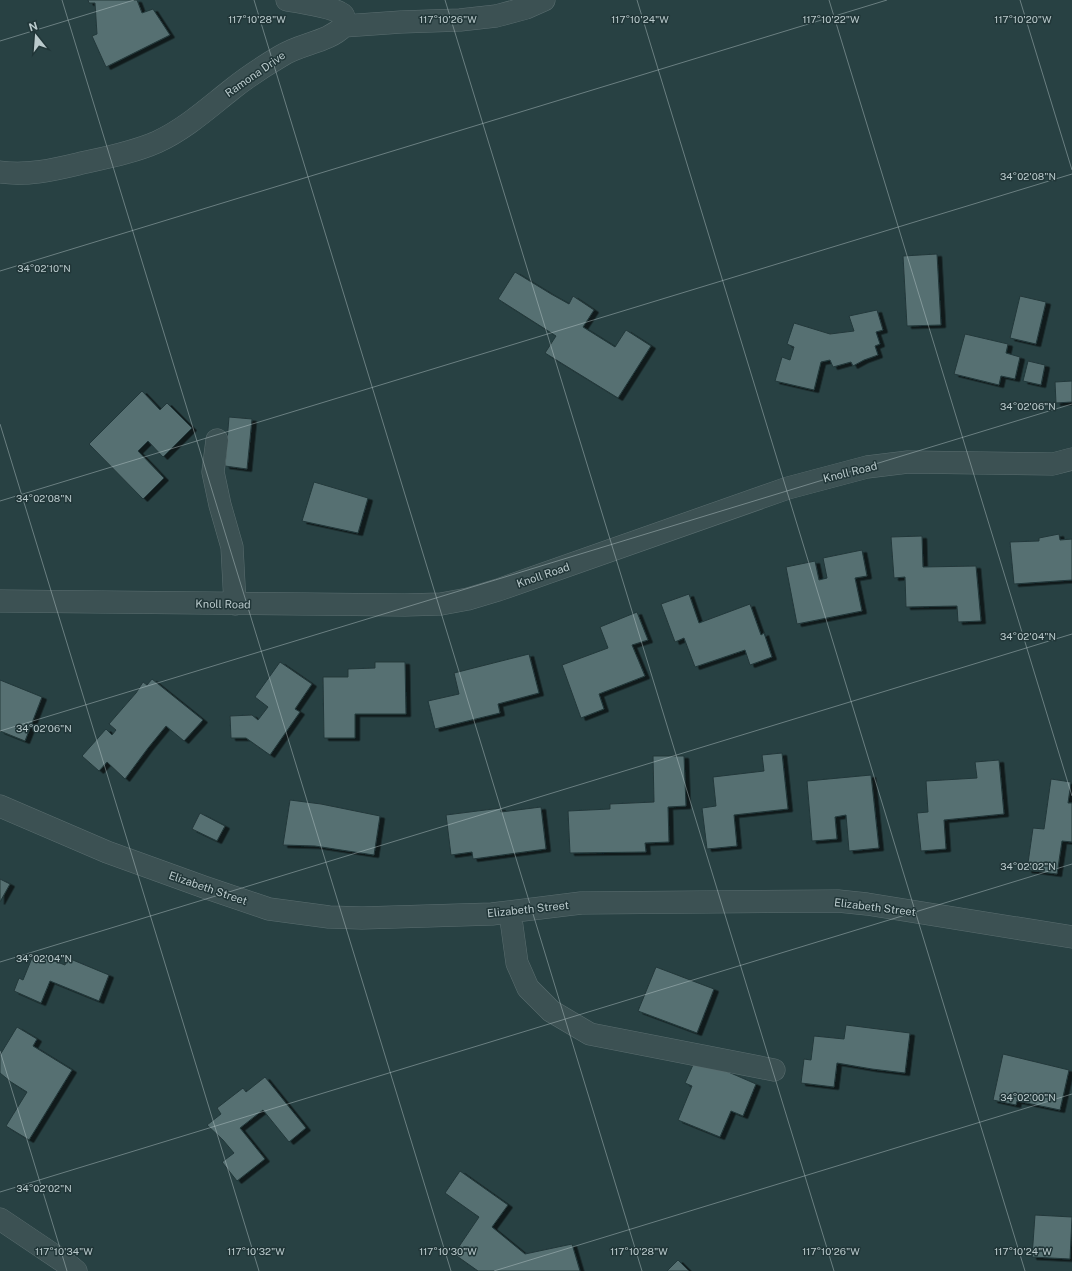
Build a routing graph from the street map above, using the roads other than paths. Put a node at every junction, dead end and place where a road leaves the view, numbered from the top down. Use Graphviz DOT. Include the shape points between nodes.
graph roads {
  1 [pos="287,0"];
  2 [pos="544,0"];
  3 [pos="344,26"];
  4 [pos="0,172"];
  5 [pos="217,440"];
  6 [pos="1072,459"];
  7 [pos="0,601"];
  8 [pos="235,604"];
  9 [pos="0,806"];
  10 [pos="510,912"];
  11 [pos="1072,937"];
  12 [pos="774,1070"];
  13 [pos="0,1219"];
  14 [pos="76,1271"];
  1 -- 3 [label="street" via="331,9 342,14"];
  2 -- 3 [label="street" via="496,16"];
  3 -- 4 [label="street, Ramona Drive" via="328,38 289,50 254,73 192,121 156,142 122,154 54,170"];
  5 -- 8 [label="street" via="213,472 232,547"];
  6 -- 8 [label="street, Knoll Road" via="1053,464 908,462 867,466 788,488 498,590 441,604"];
  7 -- 8 [label="street, Knoll Road"];
  9 -- 10 [label="street, Elizabeth Street" via="107,852 269,909 329,917 362,918"];
  10 -- 11 [label="street, Elizabeth Street" via="581,903 838,902 867,904"];
  10 -- 12 [label="street" via="517,963 528,988 551,1011 590,1034"];
  13 -- 14 [label="street"];
}
